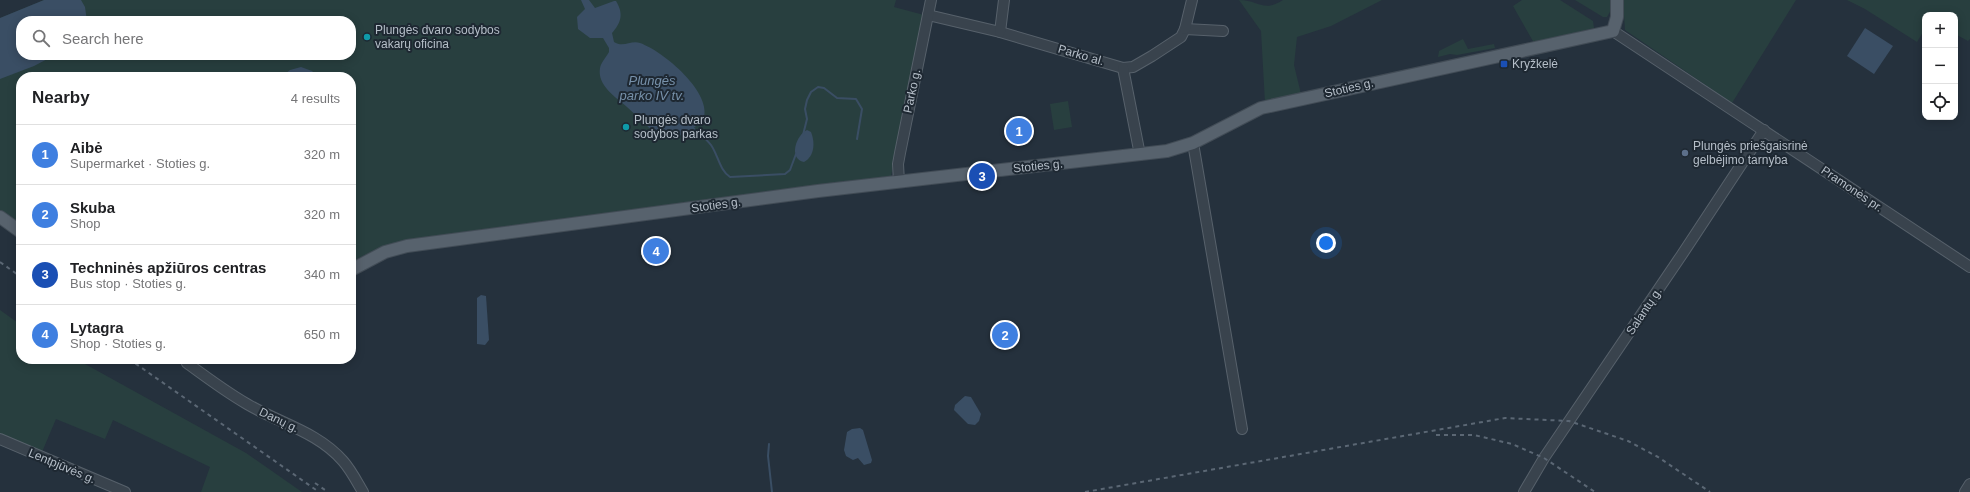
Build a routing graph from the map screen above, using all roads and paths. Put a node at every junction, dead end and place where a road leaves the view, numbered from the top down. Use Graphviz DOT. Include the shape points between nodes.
graph roads {
  1 [pos="931,0"];
  2 [pos="1004,0"];
  3 [pos="1192,0"];
  4 [pos="1617,0"];
  5 [pos="928,15"];
  6 [pos="1185,29"];
  7 [pos="1223,31"];
  8 [pos="1614,31"];
  9 [pos="1000,32"];
  10 [pos="1123,68"];
  11 [pos="1764,130"];
  12 [pos="1193,143"];
  13 [pos="1140,155"];
  14 [pos="899,182"];
  15 [pos="0,217"];
  16 [pos="16,228"];
  17 [pos="356,267"];
  18 [pos="1970,267"];
  19 [pos="188,364"];
  20 [pos="1242,429"];
  21 [pos="0,439"];
  22 [pos="1970,484"];
  23 [pos="125,492"];
  24 [pos="364,492"];
  25 [pos="1524,492"];
  26 [pos="1965,492"];
  1 -- 5 [label="street, Parko g."];
  2 -- 9 [label="street"];
  3 -- 6 [label="street"];
  4 -- 8 [label="main road"];
  5 -- 9 [label="street, Parko al."];
  5 -- 14 [label="street, Parko g." via="898,164"];
  6 -- 7 [label="street"];
  6 -- 10 [label="street" via="1182,38 1133,67"];
  8 -- 11 [label="street, Pramonės pr."];
  8 -- 12 [label="main road, Stoties g." via="1261,108"];
  9 -- 10 [label="street, Parko al."];
  10 -- 13 [label="street"];
  11 -- 18 [label="street, Pramonės pr."];
  11 -- 25 [label="street, Salantų g." via="1544,458"];
  12 -- 13 [label="main road, Stoties g." via="1167,151"];
  12 -- 20 [label="street"];
  13 -- 14 [label="main road, Stoties g."];
  14 -- 17 [label="main road, Stoties g." via="407,246 385,252"];
  15 -- 16 [label="main road"];
  19 -- 24 [label="street, Danų g." via="247,404 310,435 328,447 343,461"];
  21 -- 23 [label="street, Lentpjūvės g."];
  22 -- 26 [label="street"];
}
